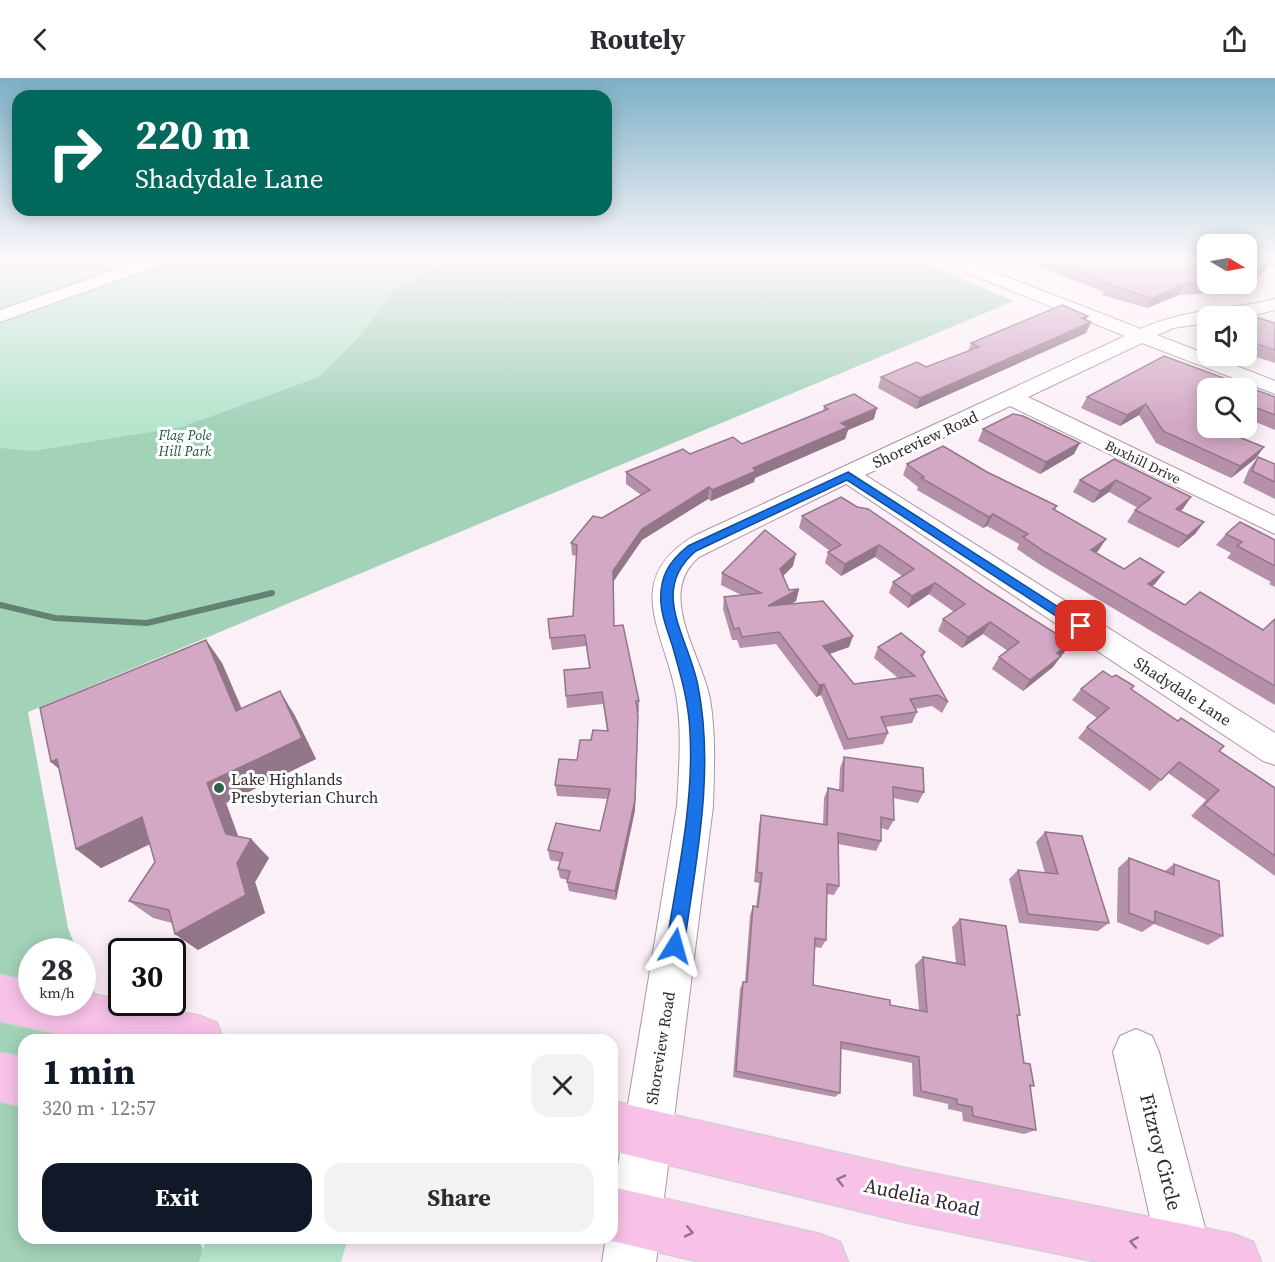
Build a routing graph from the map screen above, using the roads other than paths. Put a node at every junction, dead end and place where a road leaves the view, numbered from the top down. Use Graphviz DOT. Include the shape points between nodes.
graph roads {
  1 [pos="1087,314"];
  2 [pos="1221,314"];
  3 [pos="1143,336"];
  4 [pos="1275,388"];
  5 [pos="1012,398"];
  6 [pos="848,475"];
  7 [pos="1275,526"];
  8 [pos="1275,751"];
  9 [pos="0,998"];
  10 [pos="107,1030"];
  11 [pos="144,1034"];
  12 [pos="1136,1052"];
  13 [pos="0,1077"];
  14 [pos="18,1081"];
  15 [pos="630,1130"];
  16 [pos="625,1232"];
  17 [pos="1202,1259"];
  18 [pos="820,1262"];
  1 -- 3 [label="street"];
  2 -- 3 [label="street, Shoreview Road" via="1168,323"];
  3 -- 4 [label="street"];
  3 -- 5 [label="street, Shoreview Road"];
  5 -- 6 [label="street, Shoreview Road"];
  5 -- 7 [label="street, Buxhill Drive"];
  6 -- 8 [label="street, Shadydale Lane"];
  6 -- 15 [label="street, Shoreview Road" via="703,542 678,560 670,573 666,591 668,610 691,684 698,733 695,806"];
  9 -- 10 [label="main road"];
  10 -- 11 [label="main road"];
  12 -- 17 [label="street, Fitzroy Circle"];
  13 -- 14 [label="main road"];
  15 -- 16 [label="street, Shoreview Road"];
  17 -- 15 [label="main road, Audelia Road, one-way"];
  16 -- 18 [label="main road, one-way"];
}
